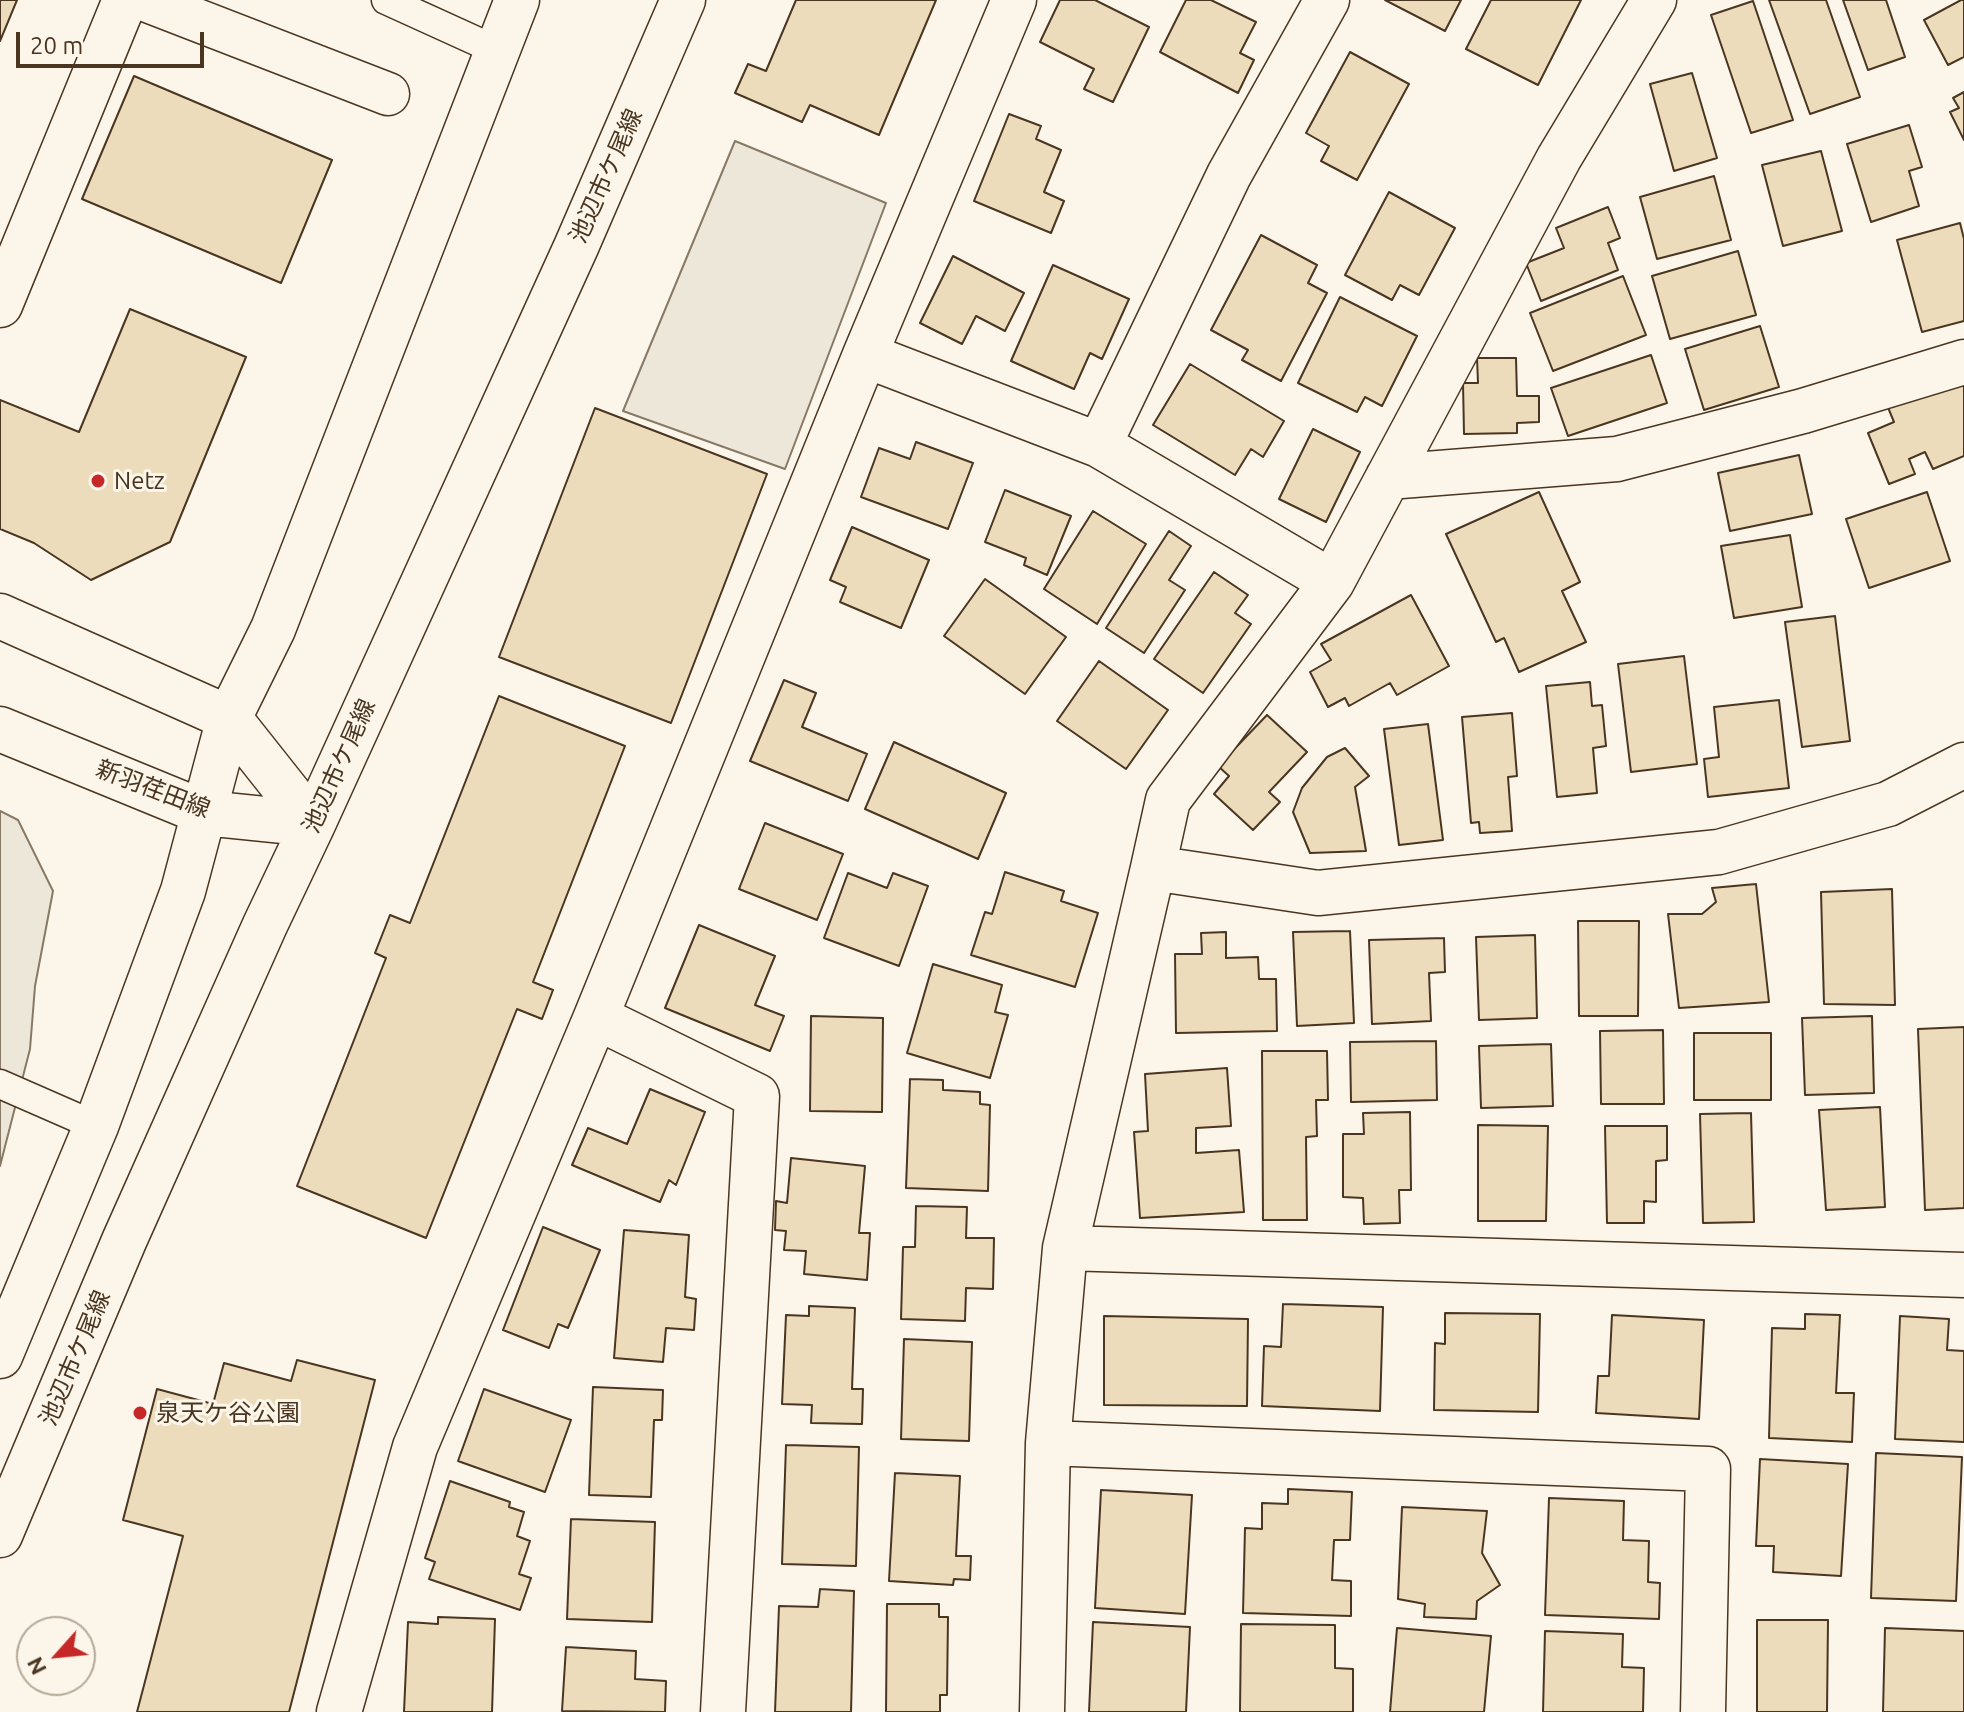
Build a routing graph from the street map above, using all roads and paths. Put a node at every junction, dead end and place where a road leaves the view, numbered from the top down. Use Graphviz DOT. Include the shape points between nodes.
graph roads {
  1 [pos="125,0"];
  2 [pos="145,0"];
  3 [pos="386,0"];
  4 [pos="517,0"];
  5 [pos="683,0"];
  6 [pos="1014,0"];
  7 [pos="1327,0"];
  8 [pos="1654,0"];
  9 [pos="496,50"];
  10 [pos="388,94"];
  11 [pos="0,305"];
  12 [pos="865,355"];
  13 [pos="1964,362"];
  14 [pos="1099,445"];
  15 [pos="1388,477"];
  16 [pos="1332,582"];
  17 [pos="0,616"];
  18 [pos="229,718"];
  19 [pos="0,729"];
  20 [pos="1964,765"];
  21 [pos="205,813"];
  22 [pos="313,824"];
  23 [pos="1153,868"];
  24 [pos="596,1017"];
  25 [pos="0,1084"];
  26 [pos="96,1126"];
  27 [pos="1065,1248"];
  28 [pos="1964,1275"];
  29 [pos="0,1356"];
  30 [pos="1048,1443"];
  31 [pos="0,1535"];
  32 [pos="339,1712"];
  33 [pos="723,1712"];
  34 [pos="1042,1712"];
  35 [pos="1703,1712"];
  1 -- 11 [label="street"];
  2 -- 10 [label="street"];
  3 -- 9 [label="lane"];
  4 -- 9 [label="street"];
  5 -- 22 [label="street, 池辺市ケ尾線"];
  6 -- 12 [label="street"];
  7 -- 14 [label="street" via="1229,175"];
  8 -- 15 [label="street" via="1559,158"];
  9 -- 18 [label="street" via="273,629"];
  12 -- 14 [label="street"];
  12 -- 24 [label="street"];
  13 -- 15 [label="street" via="1617,459"];
  14 -- 16 [label="street"];
  15 -- 16 [label="street"];
  16 -- 23 [label="street" via="1168,800"];
  17 -- 18 [label="street"];
  18 -- 21 [label="street"];
  18 -- 22 [label="street"];
  19 -- 21 [label="street, 新羽荏田線"];
  20 -- 23 [label="street" via="1888,804 1719,852 1318,893"];
  21 -- 22 [label="street, 新羽荏田線"];
  21 -- 26 [label="street" via="183,891"];
  22 -- 31 [label="street, 池辺市ケ尾線" via="124,1241"];
  23 -- 27 [label="street"];
  24 -- 32 [label="street" via="415,1447"];
  24 -- 33 [label="street" via="757,1096"];
  25 -- 26 [label="lane"];
  26 -- 29 [label="street"];
  27 -- 28 [label="street"];
  27 -- 30 [label="street"];
  30 -- 34 [label="street"];
  30 -- 35 [label="street" via="1708,1469"];
}
